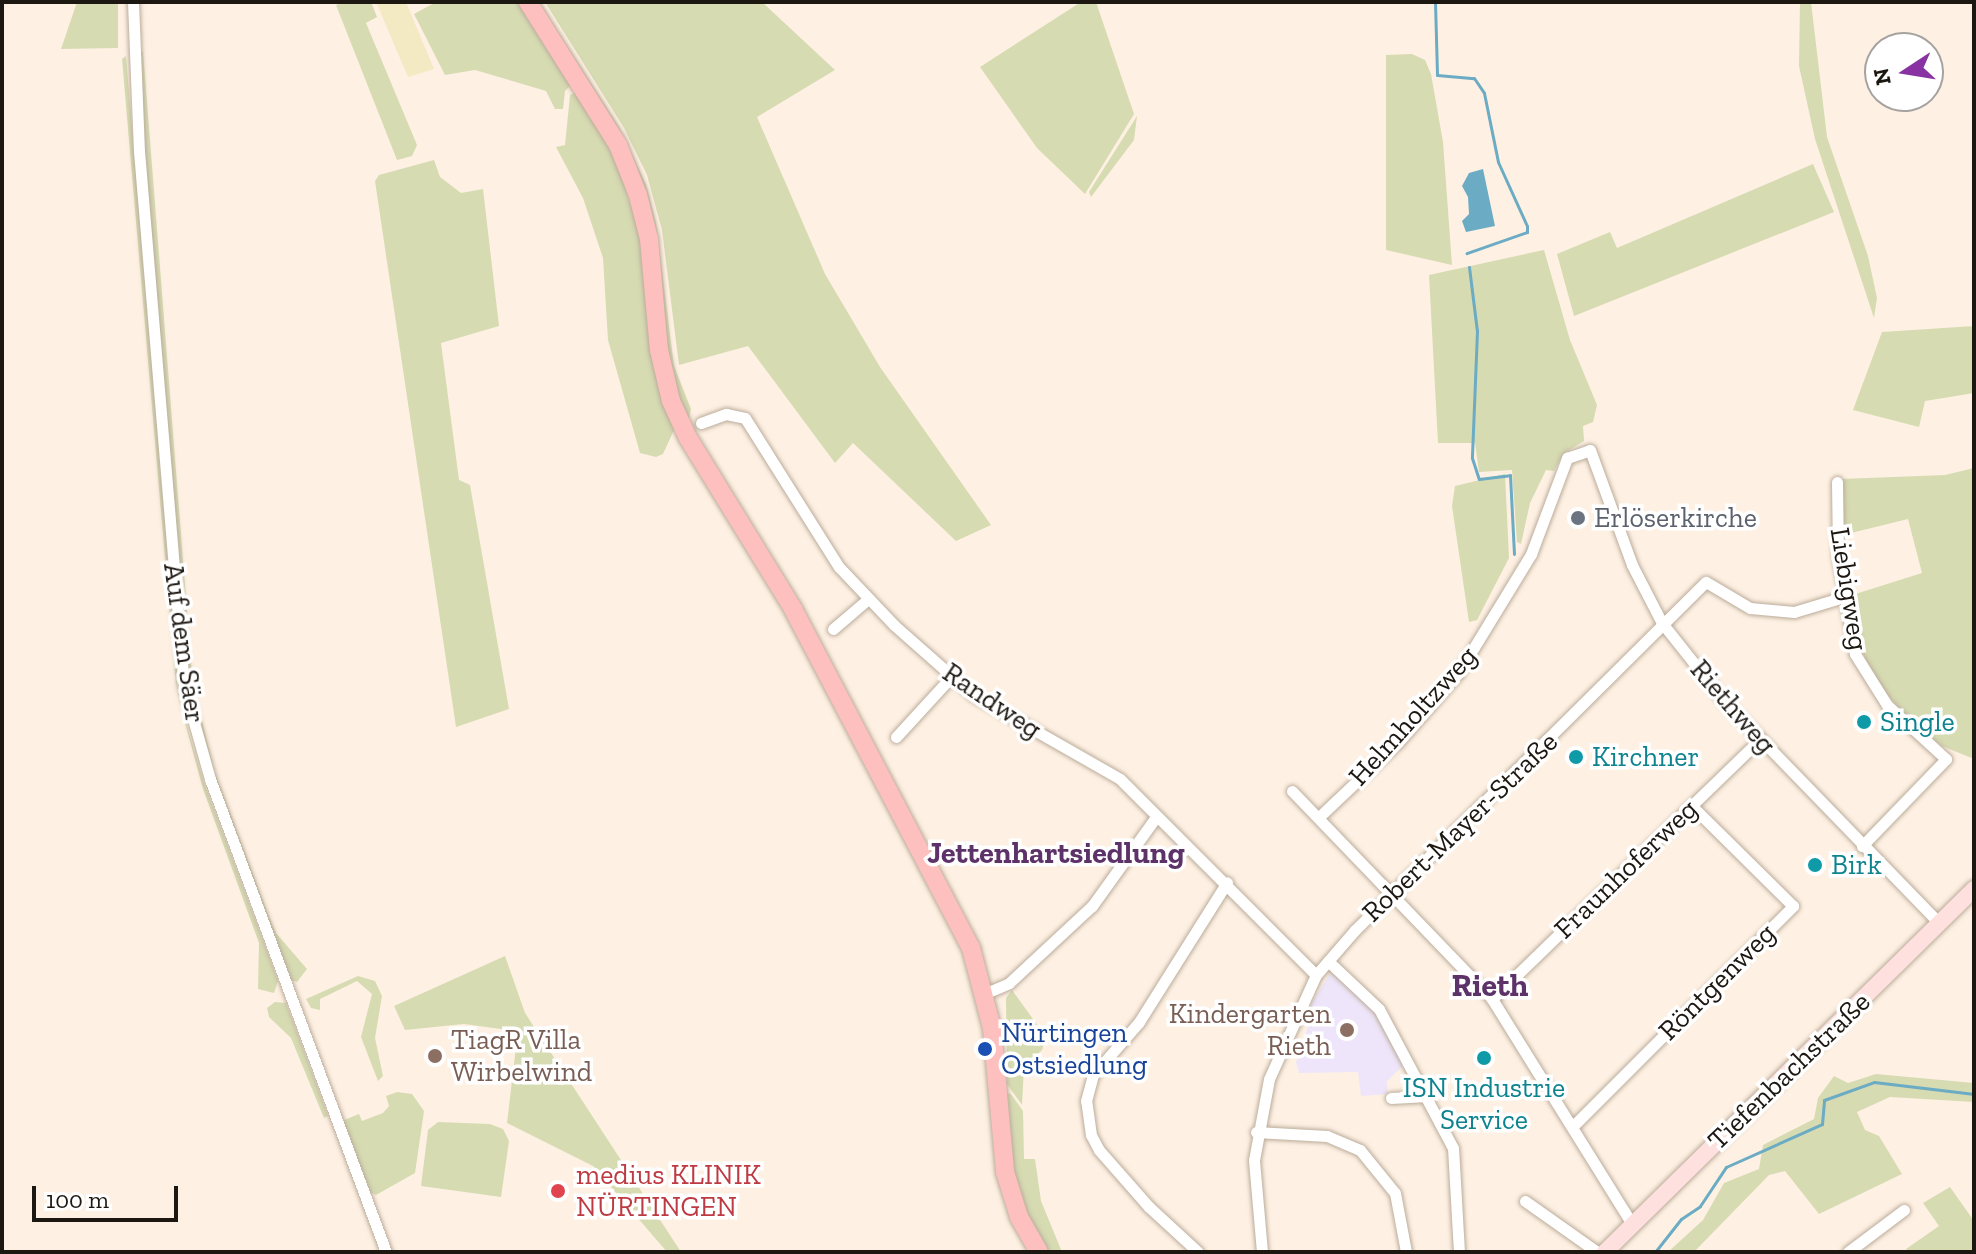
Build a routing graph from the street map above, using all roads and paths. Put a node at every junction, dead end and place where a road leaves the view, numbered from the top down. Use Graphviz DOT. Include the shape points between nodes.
graph roads {
  1 [pos="133,2"];
  2 [pos="528,2"];
  3 [pos="701,423"];
  4 [pos="1590,450"];
  5 [pos="1837,482"];
  6 [pos="1844,597"];
  7 [pos="868,599"];
  8 [pos="1662,623"];
  9 [pos="833,629"];
  10 [pos="950,678"];
  11 [pos="896,737"];
  12 [pos="1760,739"];
  13 [pos="1292,791"];
  14 [pos="1692,806"];
  15 [pos="1320,816"];
  16 [pos="1156,817"];
  17 [pos="1862,846"];
  18 [pos="1227,882"];
  19 [pos="1974,889"];
  20 [pos="1391,894"];
  21 [pos="1939,923"];
  22 [pos="1328,961"];
  23 [pos="1316,975"];
  24 [pos="986,993"];
  25 [pos="1492,999"];
  26 [pos="1427,1096"];
  27 [pos="1391,1098"];
  28 [pos="1574,1125"];
  29 [pos="1256,1132"];
  30 [pos="1525,1201"];
  31 [pos="1904,1210"];
  32 [pos="1632,1224"];
  33 [pos="386,1252"];
  34 [pos="1039,1252"];
  35 [pos="1198,1252"];
  36 [pos="1262,1252"];
  37 [pos="1406,1252"];
  38 [pos="1459,1252"];
  39 [pos="1597,1252"];
  40 [pos="1605,1252"];
  41 [pos="1848,1252"];
  1 -- 33 [label="street, Auf dem Säer" via="139,151 184,687 210,779"];
  2 -- 24 [label="main road" via="618,145 638,195 649,239 664,373 688,438 793,609 971,948"];
  3 -- 7 [label="street, Randweg" via="736,414 754,426 815,532"];
  4 -- 8 [label="street, Riethweg" via="1632,565"];
  4 -- 15 [label="street, Helmholtzweg" via="1567,458 1531,554 1459,672 1398,742"];
  5 -- 6 [label="street, Liebigweg"];
  6 -- 8 [label="street, Robert-Mayer-Straße" via="1794,612 1750,608 1706,582"];
  6 -- 17 [label="street, Liebigweg" via="1855,654 1873,687 1946,759"];
  7 -- 9 [label="street"];
  7 -- 10 [label="street, Randweg"];
  8 -- 12 [label="street, Riethweg"];
  8 -- 20 [label="street, Robert-Mayer-Straße"];
  10 -- 11 [label="street"];
  10 -- 16 [label="street, Randweg" via="1120,779"];
  12 -- 14 [label="street, Fraunhoferweg"];
  12 -- 17 [label="street, Riethweg"];
  13 -- 15 [label="street"];
  14 -- 25 [label="street, Fraunhoferweg"];
  14 -- 28 [label="street, Röntgenweg" via="1793,906"];
  15 -- 20 [label="street"];
  16 -- 18 [label="street, Randweg"];
  16 -- 24 [label="street" via="1092,906 1009,983"];
  17 -- 21 [label="street, Riethweg"];
  18 -- 23 [label="street, Randweg"];
  18 -- 35 [label="street" via="1139,1022 1093,1075 1086,1101 1099,1150"];
  19 -- 21 [label="street, Tiefenbachstraße"];
  20 -- 22 [label="street, Robert-Mayer-Straße"];
  20 -- 25 [label="street"];
  21 -- 32 [label="street, Tiefenbachstraße"];
  22 -- 23 [label="street, Robert-Mayer-Straße"];
  22 -- 26 [label="street" via="1379,1009"];
  23 -- 29 [label="street, Robert-Mayer-Straße" via="1279,1049"];
  24 -- 34 [label="main road" via="1005,1172 1019,1217"];
  25 -- 28 [label="street"];
  26 -- 27 [label="street"];
  26 -- 38 [label="street" via="1456,1162"];
  28 -- 32 [label="street"];
  29 -- 36 [label="street, Robert-Mayer-Straße"];
  29 -- 37 [label="street" via="1327,1136 1367,1156 1395,1193"];
  30 -- 39 [label="street"];
  31 -- 41 [label="street"];
  32 -- 40 [label="street, Tiefenbachstraße"];
}
